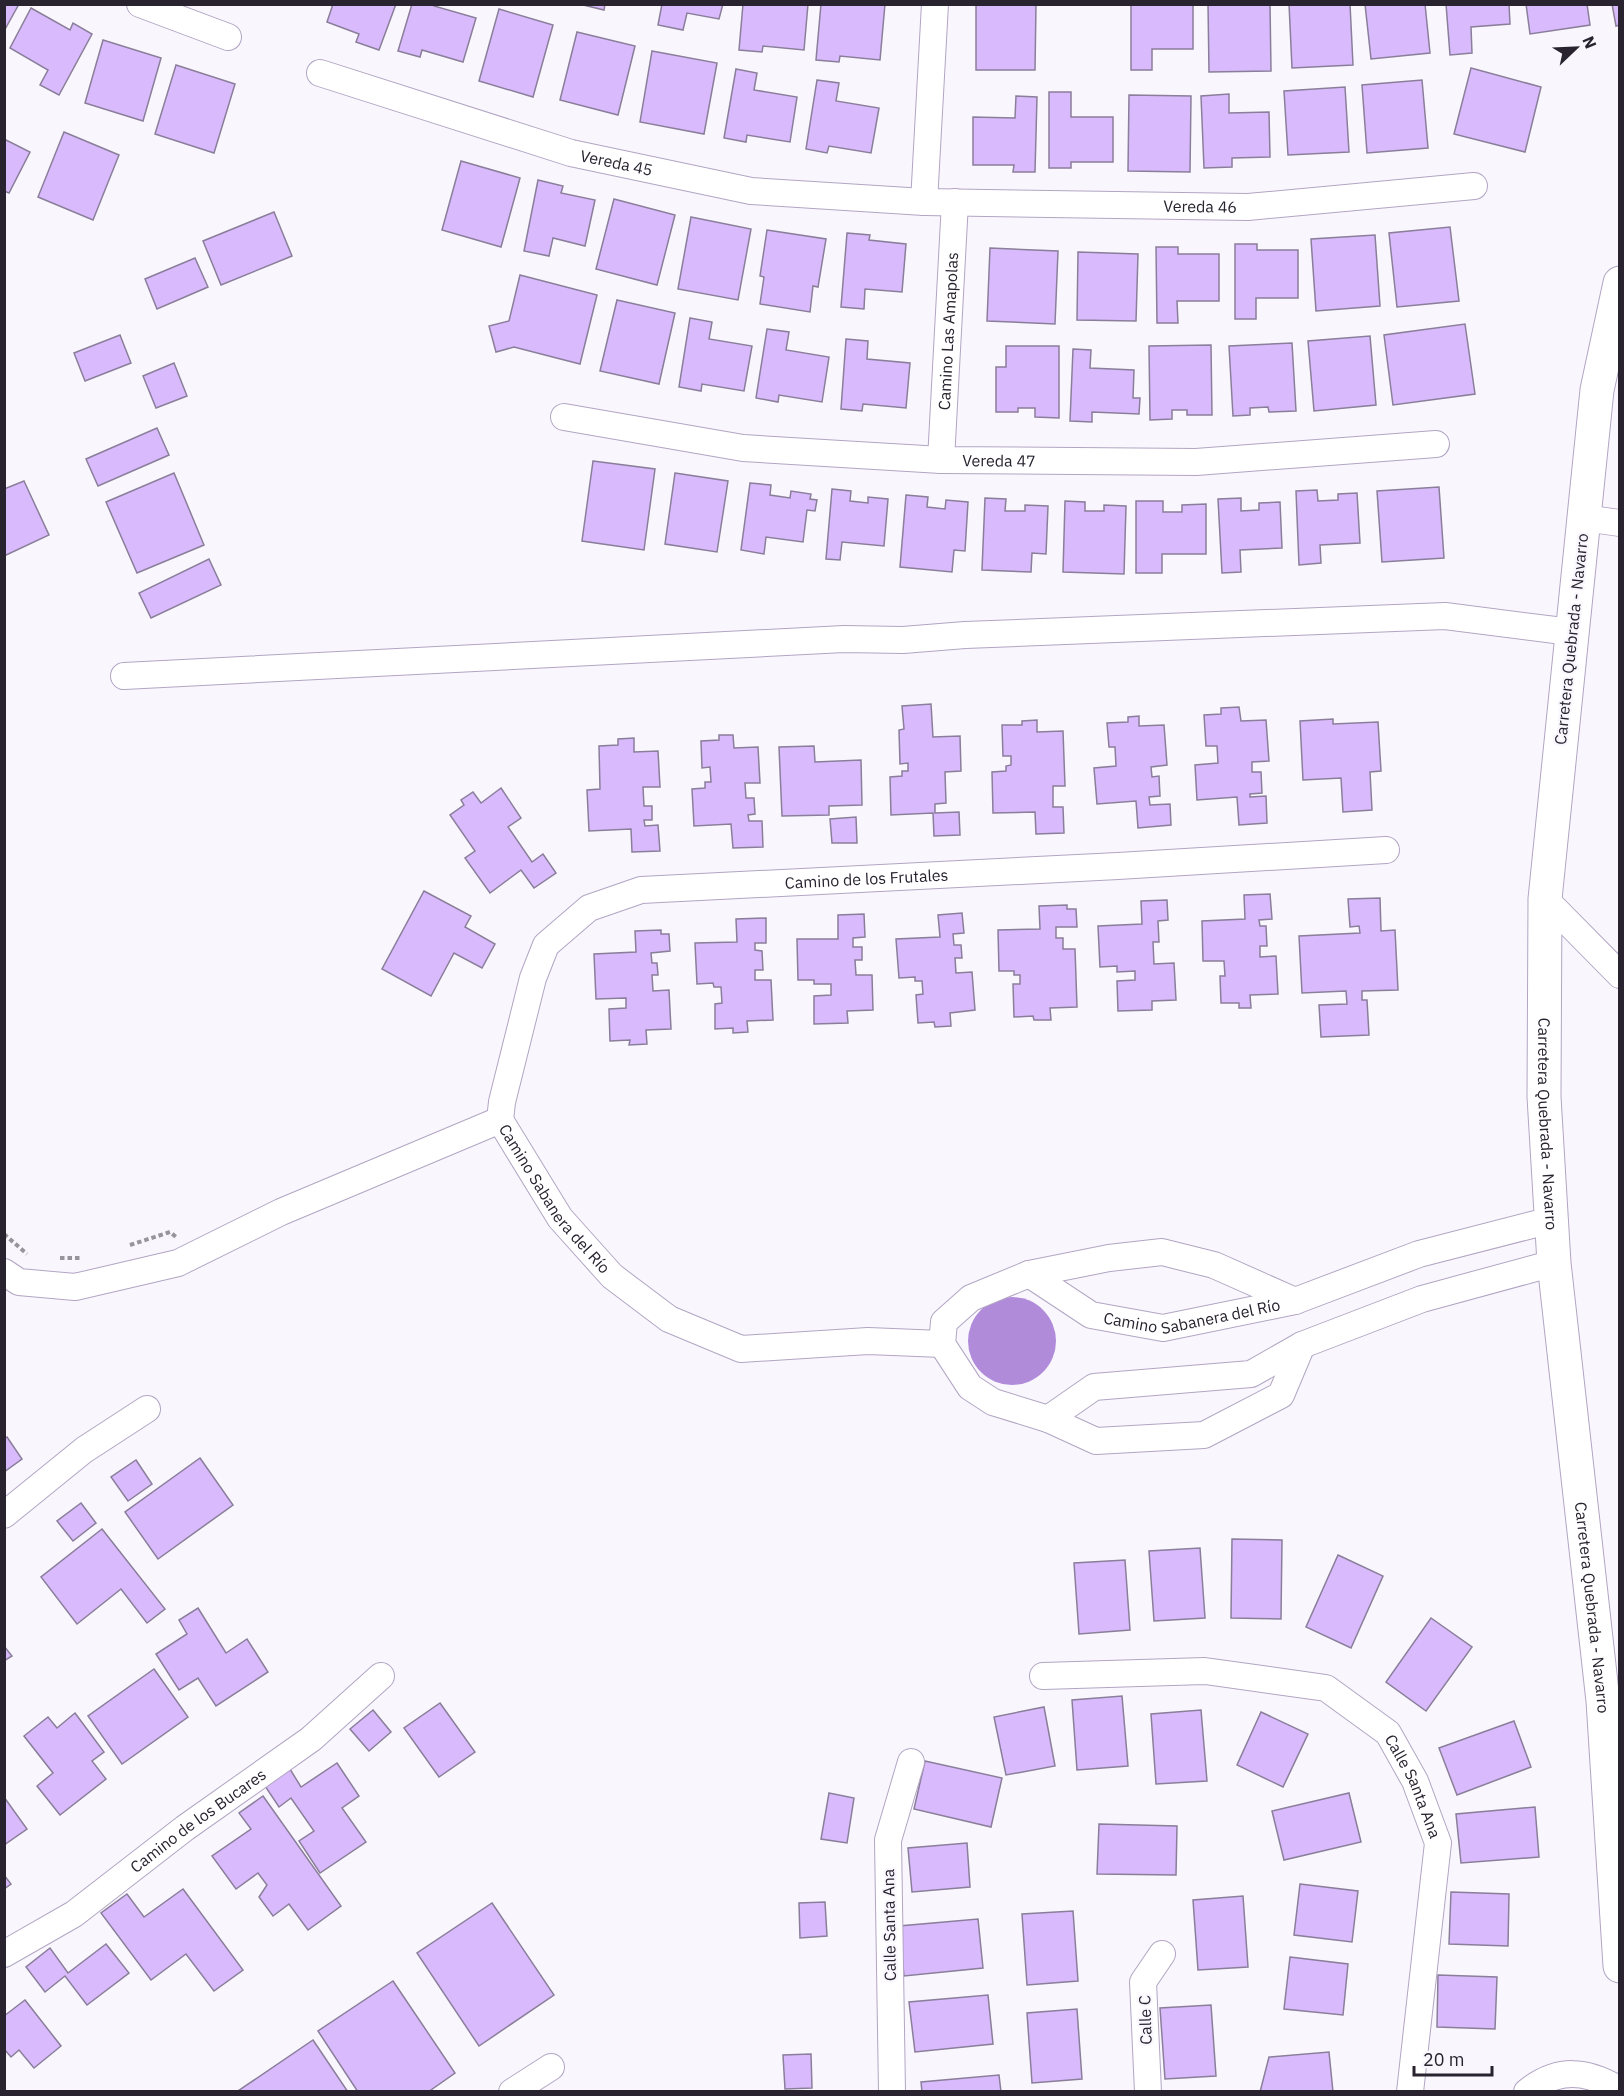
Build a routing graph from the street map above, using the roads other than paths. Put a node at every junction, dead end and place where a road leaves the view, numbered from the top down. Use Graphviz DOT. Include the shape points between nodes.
graph roads {
  1 [pos="140,4"];
  2 [pos="935,4"];
  3 [pos="228,37"];
  4 [pos="320,73"];
  5 [pos="1474,186"];
  6 [pos="924,202"];
  7 [pos="955,202"];
  8 [pos="1620,283"];
  9 [pos="1614,336"];
  10 [pos="564,417"];
  11 [pos="1436,444"];
  12 [pos="941,460"];
  13 [pos="1584,518"];
  14 [pos="1620,523"];
  15 [pos="1571,632"];
  16 [pos="124,676"];
  17 [pos="1386,850"];
  18 [pos="1545,899"];
  19 [pos="1620,975"];
  20 [pos="500,1120"];
  21 [pos="1551,1220"];
  22 [pos="1554,1263"];
  23 [pos="4,1272"];
  24 [pos="1029,1275"];
  25 [pos="1295,1301"];
  26 [pos="942,1344"];
  27 [pos="1302,1345"];
  28 [pos="147,1409"];
  29 [pos="1048,1419"];
  30 [pos="4,1515"];
  31 [pos="381,1676"];
  32 [pos="1043,1676"];
  33 [pos="1611,1701"];
  34 [pos="911,1762"];
  35 [pos="4,1954"];
  36 [pos="1162,1954"];
  37 [pos="1620,1966"];
  38 [pos="551,2067"];
  39 [pos="1620,2090"];
  40 [pos="512,2091"];
  41 [pos="892,2091"];
  42 [pos="1148,2091"];
  43 [pos="1410,2091"];
  44 [pos="1527,2091"];
  1 -- 3 [label="street"];
  2 -- 6 [label="street"];
  4 -- 6 [label="street, Vereda 45" via="570,153 751,191"];
  5 -- 7 [label="street, Vereda 46" via="1248,207"];
  6 -- 7 [label="street, Vereda 46"];
  7 -- 12 [label="street, Camino Las Amapolas"];
  8 -- 9 [label="street, Carretera Quebrada - Navarro"];
  9 -- 13 [label="street, Carretera Quebrada - Navarro" via="1597,390"];
  10 -- 12 [label="street, Vereda 47" via="744,448"];
  11 -- 12 [label="street, Vereda 47" via="1196,462"];
  13 -- 14 [label="street"];
  13 -- 15 [label="street, Carretera Quebrada - Navarro"];
  15 -- 16 [label="street" via="1445,616 903,640 844,639"];
  15 -- 18 [label="street, Carretera Quebrada - Navarro"];
  17 -- 20 [label="street, Camino de los Frutales" via="641,890 589,908 546,945 533,978"];
  18 -- 19 [label="street"];
  18 -- 21 [label="street, Carretera Quebrada - Navarro" via="1544,1097"];
  20 -- 23 [label="street, Camino Sabanera del Río" via="281,1212 178,1263 75,1287 19,1282"];
  20 -- 26 [label="street, Camino Sabanera del Río" via="560,1218 612,1276 669,1319 741,1349 868,1341"];
  21 -- 22 [label="street, Carretera Quebrada - Navarro"];
  21 -- 25 [label="street, Camino Sabanera del Río" via="1419,1254"];
  22 -- 27 [label="street" via="1422,1299"];
  22 -- 33 [label="street, Carretera Quebrada - Navarro"];
  24 -- 25 [label="street, Camino Sabanera del Río" via="1109,1258 1162,1252 1214,1265"];
  24 -- 25 [label="street, Camino Sabanera del Río" via="1090,1315 1163,1328"];
  24 -- 26 [label="street, Camino Sabanera del Río" via="971,1298 944,1322"];
  26 -- 29 [label="street" via="970,1387 993,1402"];
  27 -- 29 [label="street" via="1251,1374 1094,1387"];
  27 -- 29 [label="street" via="1281,1395 1204,1435 1096,1441"];
  28 -- 30 [label="street" via="84,1450"];
  31 -- 35 [label="street, Camino de los Bucares" via="310,1738 74,1914"];
  32 -- 43 [label="street, Calle Santa Ana" via="1205,1671 1326,1688 1388,1733 1415,1781 1438,1844"];
  33 -- 37 [label="street, Carretera Quebrada - Navarro"];
  34 -- 41 [label="street, Calle Santa Ana" via="888,1840"];
  36 -- 42 [label="street, Calle C" via="1143,1982"];
  38 -- 40 [label="street"];
  39 -- 44 [label="street" via="1600,2078 1569,2074 1540,2081"];
}
